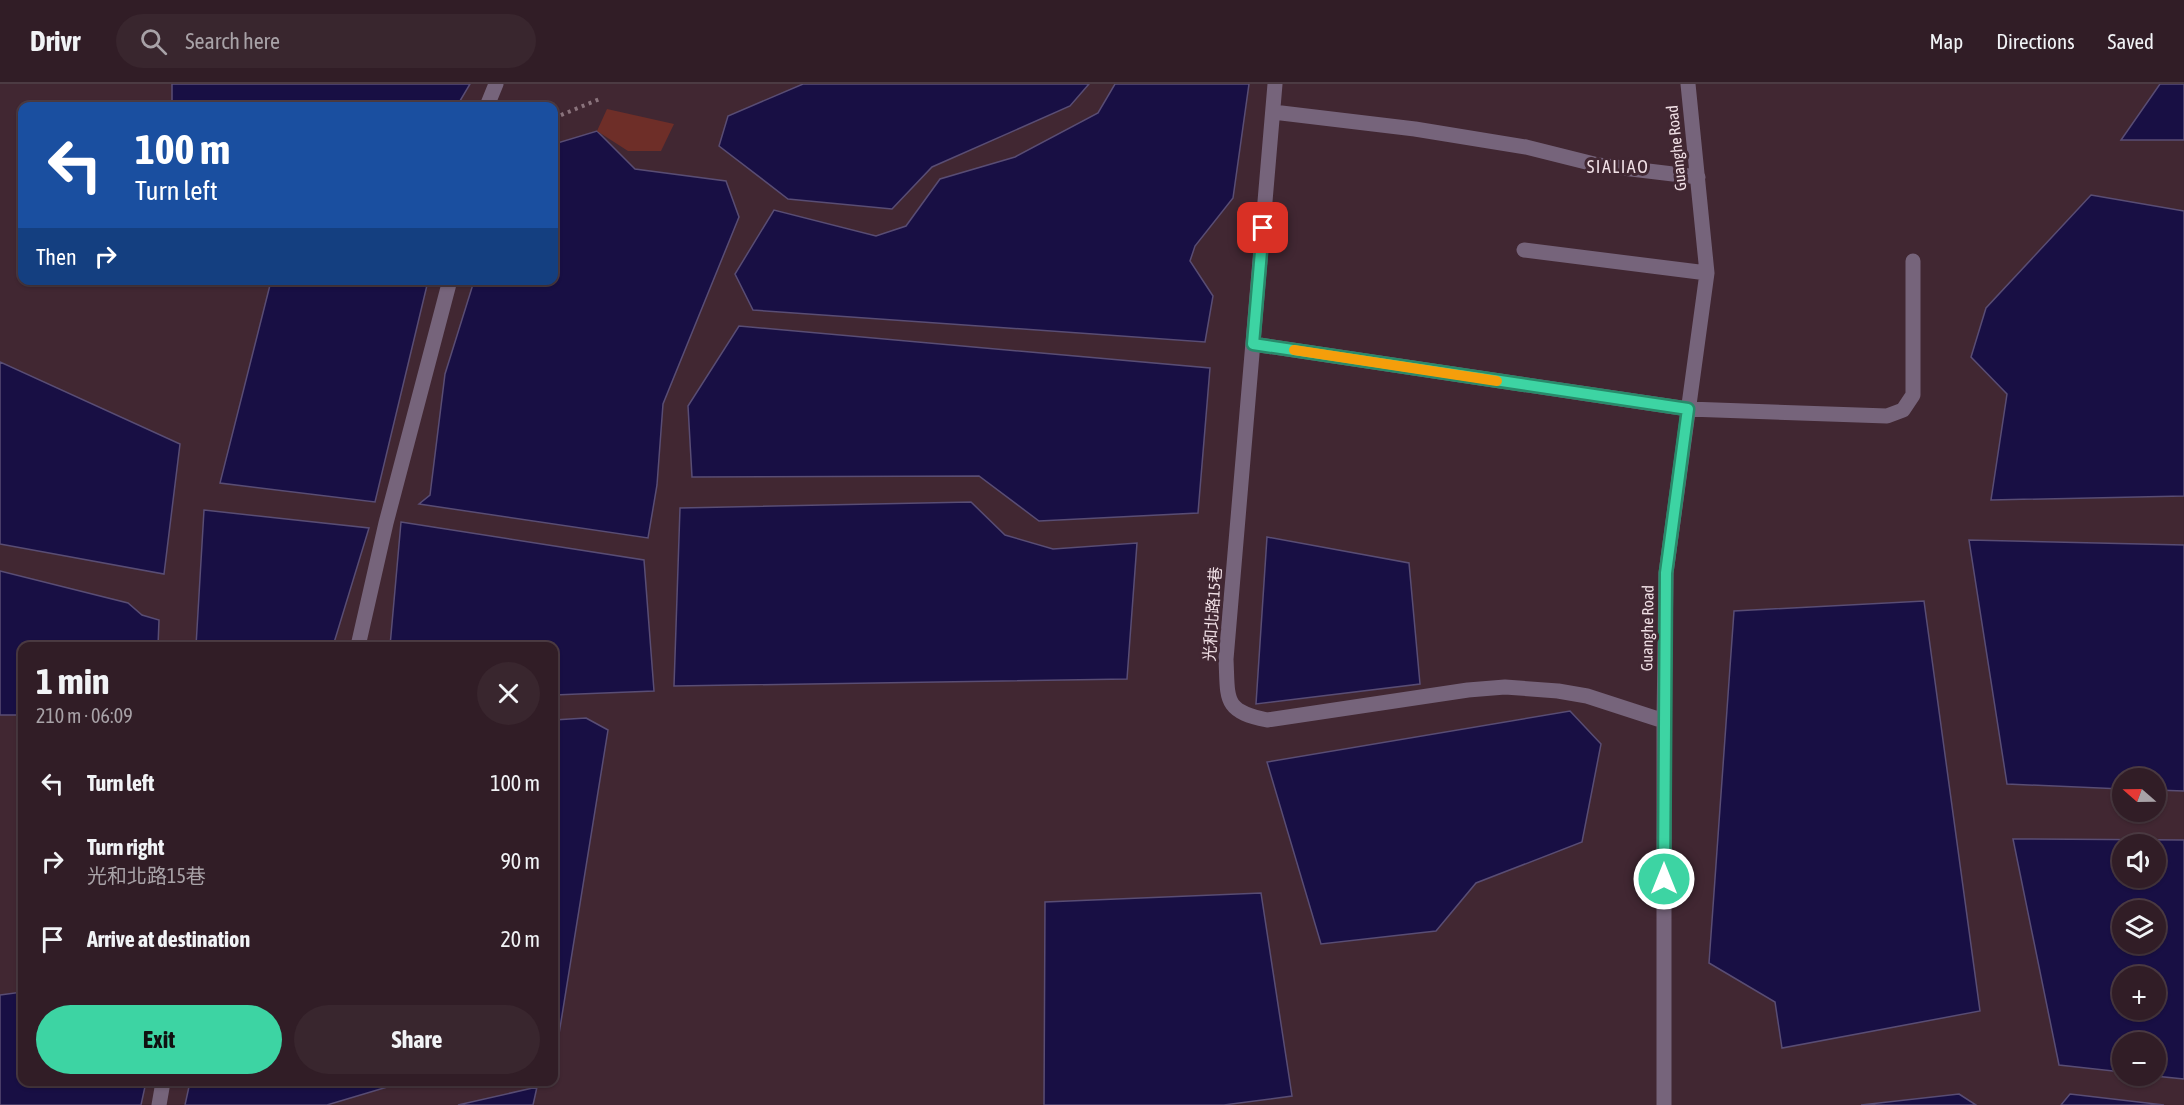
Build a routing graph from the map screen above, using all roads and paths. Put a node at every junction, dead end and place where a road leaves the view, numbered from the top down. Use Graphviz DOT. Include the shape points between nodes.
graph roads {
  1 [pos="496,84"];
  2 [pos="1275,84"];
  3 [pos="1688,84"];
  4 [pos="602,98"];
  5 [pos="489,102"];
  6 [pos="1273,112"];
  7 [pos="558,116"];
  8 [pos="1698,177"];
  9 [pos="1524,250"];
  10 [pos="1913,261"];
  11 [pos="1707,273"];
  12 [pos="449,285"];
  13 [pos="1253,344"];
  14 [pos="1688,409"];
  15 [pos="358,642"];
  16 [pos="1664,721"];
  17 [pos="161,1086"];
  18 [pos="159,1105"];
  19 [pos="1664,1105"];
  1 -- 5 [label="street"];
  2 -- 6 [label="street, 光和北路15巷"];
  3 -- 8 [label="street, Guanghe Road"];
  4 -- 7 [label="path"];
  6 -- 8 [label="street" via="1415,129 1526,147 1598,165"];
  6 -- 13 [label="street, 光和北路15巷"];
  8 -- 11 [label="street, Guanghe Road"];
  9 -- 11 [label="street"];
  10 -- 14 [label="street" via="1913,395 1903,410 1887,416"];
  11 -- 14 [label="street, Guanghe Road"];
  12 -- 15 [label="street"];
  13 -- 14 [label="street"];
  13 -- 16 [label="street, 光和北路15巷" via="1226,660 1233,707 1245,716 1267,720 1505,687 1587,696"];
  14 -- 16 [label="street, Guanghe Road" via="1666,573"];
  16 -- 19 [label="street, Guanghe Road"];
  17 -- 18 [label="street"];
}
